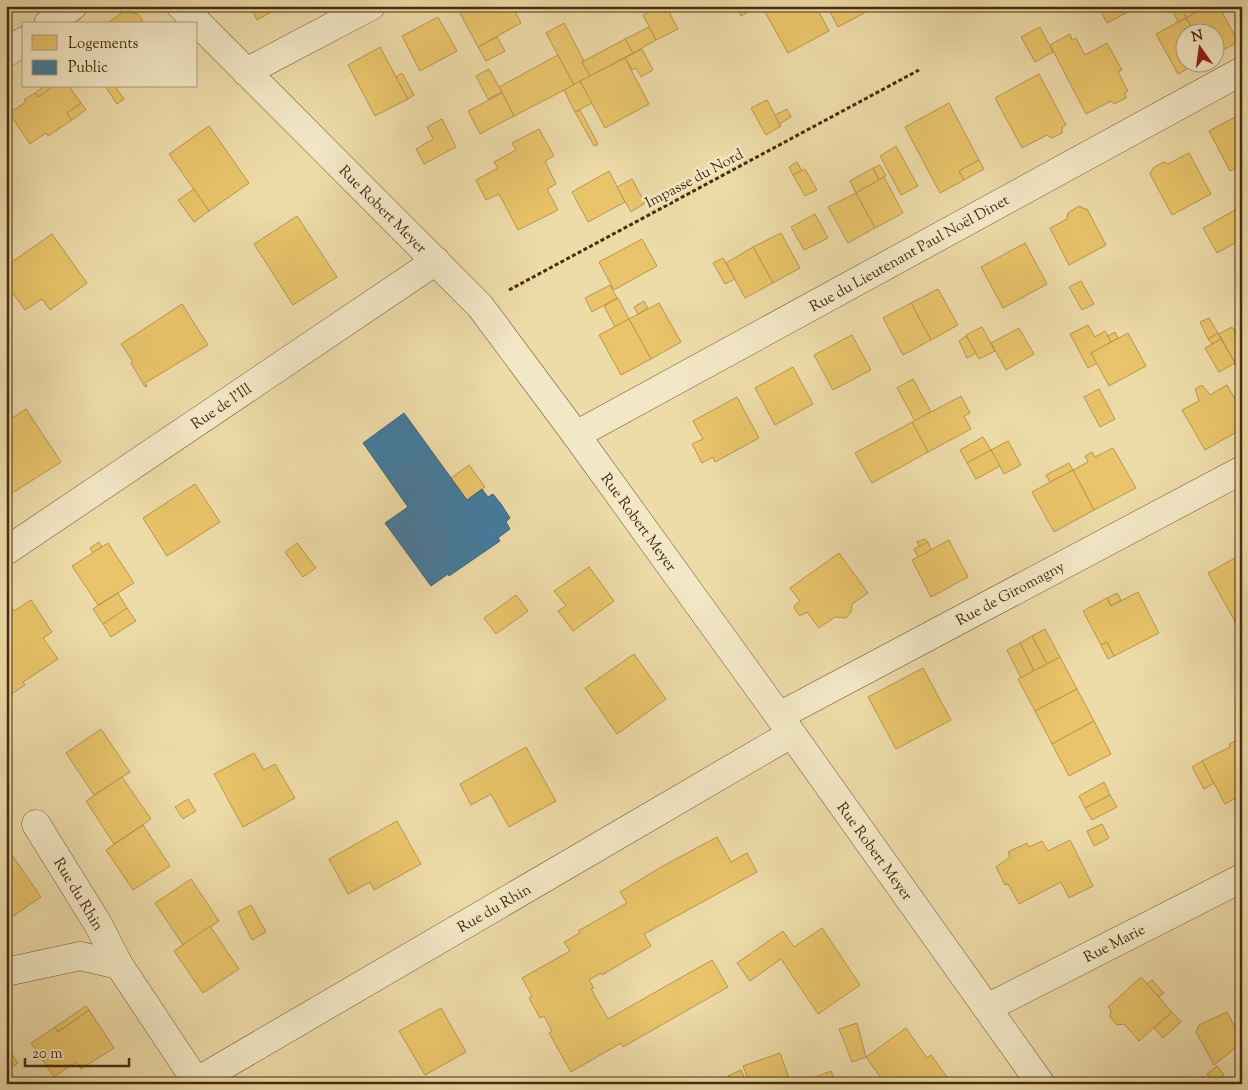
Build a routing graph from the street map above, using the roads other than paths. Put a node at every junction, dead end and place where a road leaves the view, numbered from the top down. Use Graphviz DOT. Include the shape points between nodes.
graph roads {
  1 [pos="73,6"];
  2 [pos="181,6"];
  3 [pos="371,6"];
  4 [pos="51,22"];
  5 [pos="197,22"];
  6 [pos="198,23"];
  7 [pos="22,42"];
  8 [pos="6,53"];
  9 [pos="1242,71"];
  10 [pos="246,72"];
  11 [pos="436,261"];
  12 [pos="576,435"];
  13 [pos="1242,470"];
  14 [pos="6,551"];
  15 [pos="785,725"];
  16 [pos="36,824"];
  17 [pos="1242,878"];
  18 [pos="119,965"];
  19 [pos="6,972"];
  20 [pos="987,1008"];
  21 [pos="194,1083"];
  22 [pos="1041,1084"];
  1 -- 4 [label="street"];
  2 -- 5 [label="street, Rue Robert Meyer"];
  3 -- 10 [label="street"];
  6 -- 10 [label="street, Rue Robert Meyer"];
  7 -- 8 [label="street"];
  9 -- 12 [label="street, Rue du Lieutenant Paul Noël Dinet"];
  10 -- 11 [label="street, Rue Robert Meyer"];
  11 -- 12 [label="street, Rue Robert Meyer" via="480,306"];
  11 -- 14 [label="street, Rue de l'Ill"];
  12 -- 15 [label="street, Rue Robert Meyer"];
  13 -- 15 [label="street, Rue de Giromagny"];
  15 -- 20 [label="street, Rue Robert Meyer"];
  15 -- 21 [label="street, Rue du Rhin"];
  16 -- 18 [label="street, Rue du Rhin" via="98,924"];
  17 -- 20 [label="street, Rue Marie"];
  18 -- 19 [label="street" via="80,956"];
  18 -- 21 [label="street, Rue du Rhin"];
  20 -- 22 [label="street, Rue Robert Meyer"];
}
